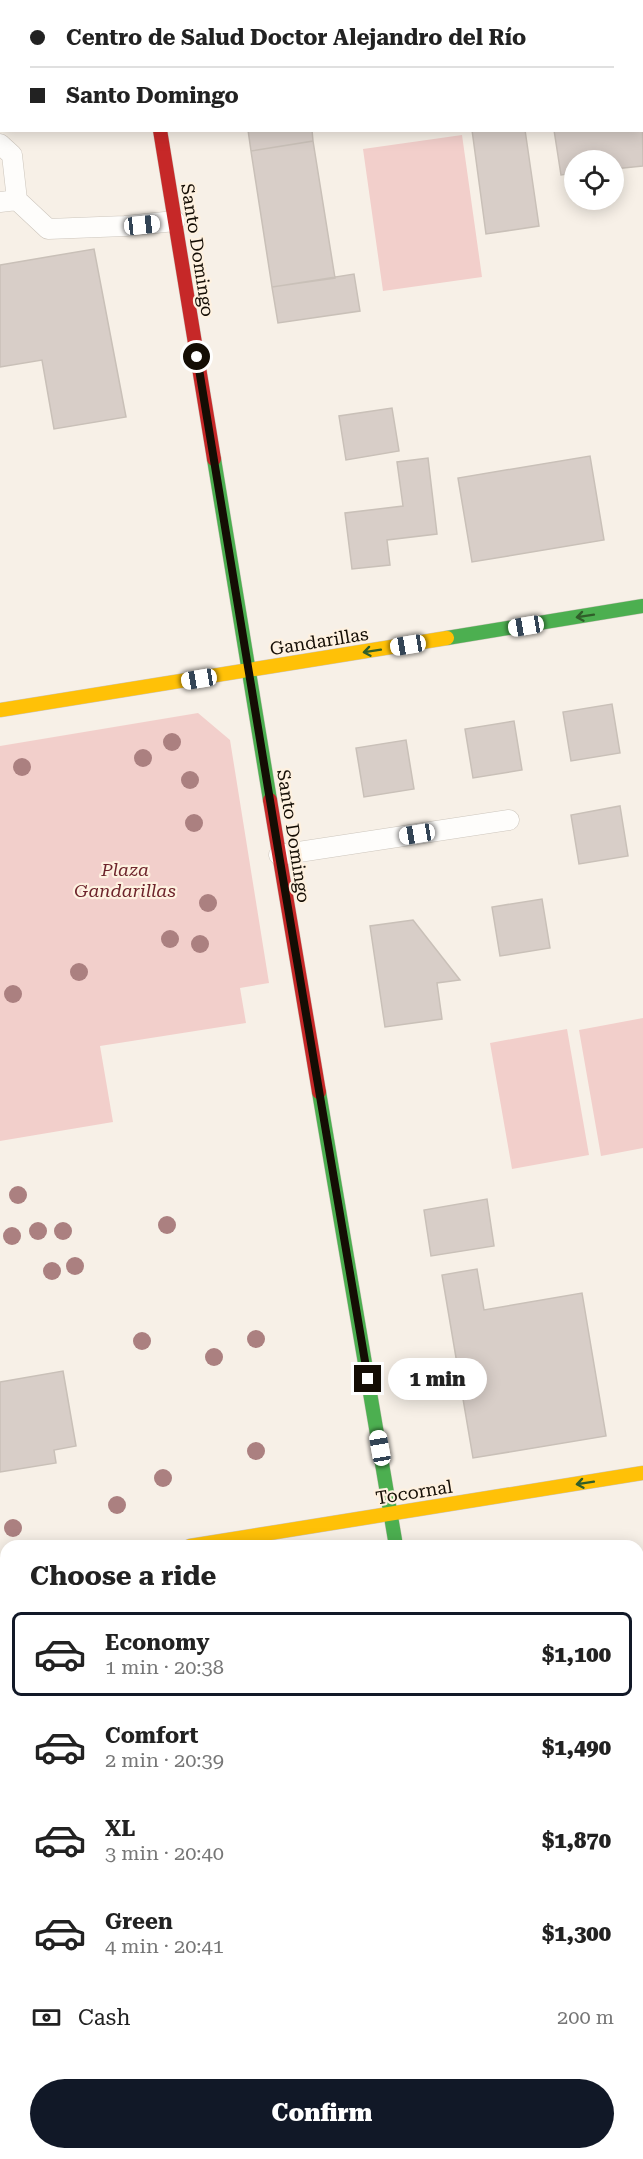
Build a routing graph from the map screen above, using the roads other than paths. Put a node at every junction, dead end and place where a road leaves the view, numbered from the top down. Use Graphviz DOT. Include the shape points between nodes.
graph roads {
  1 [pos="160,132"];
  2 [pos="0,144"];
  3 [pos="8,201"];
  4 [pos="175,221"];
  5 [pos="643,606"];
  6 [pos="249,671"];
  7 [pos="0,710"];
  8 [pos="509,820"];
  9 [pos="279,855"];
  10 [pos="643,1473"];
  11 [pos="391,1514"];
  12 [pos="228,1540"];
  13 [pos="395,1540"];
  1 -- 4 [label="street, Santo Domingo"];
  2 -- 3 [label="lane" via="12,155"];
  3 -- 4 [label="lane" via="48,228"];
  4 -- 6 [label="street, Santo Domingo"];
  5 -- 6 [label="street, Gandarillas, one-way"];
  6 -- 7 [label="street, Gandarillas"];
  6 -- 9 [label="street, Santo Domingo"];
  8 -- 9 [label="lane"];
  9 -- 11 [label="street, Santo Domingo"];
  10 -- 11 [label="street, Tocornal, one-way"];
  11 -- 12 [label="street, Tocornal"];
  11 -- 13 [label="street, Santo Domingo"];
}
